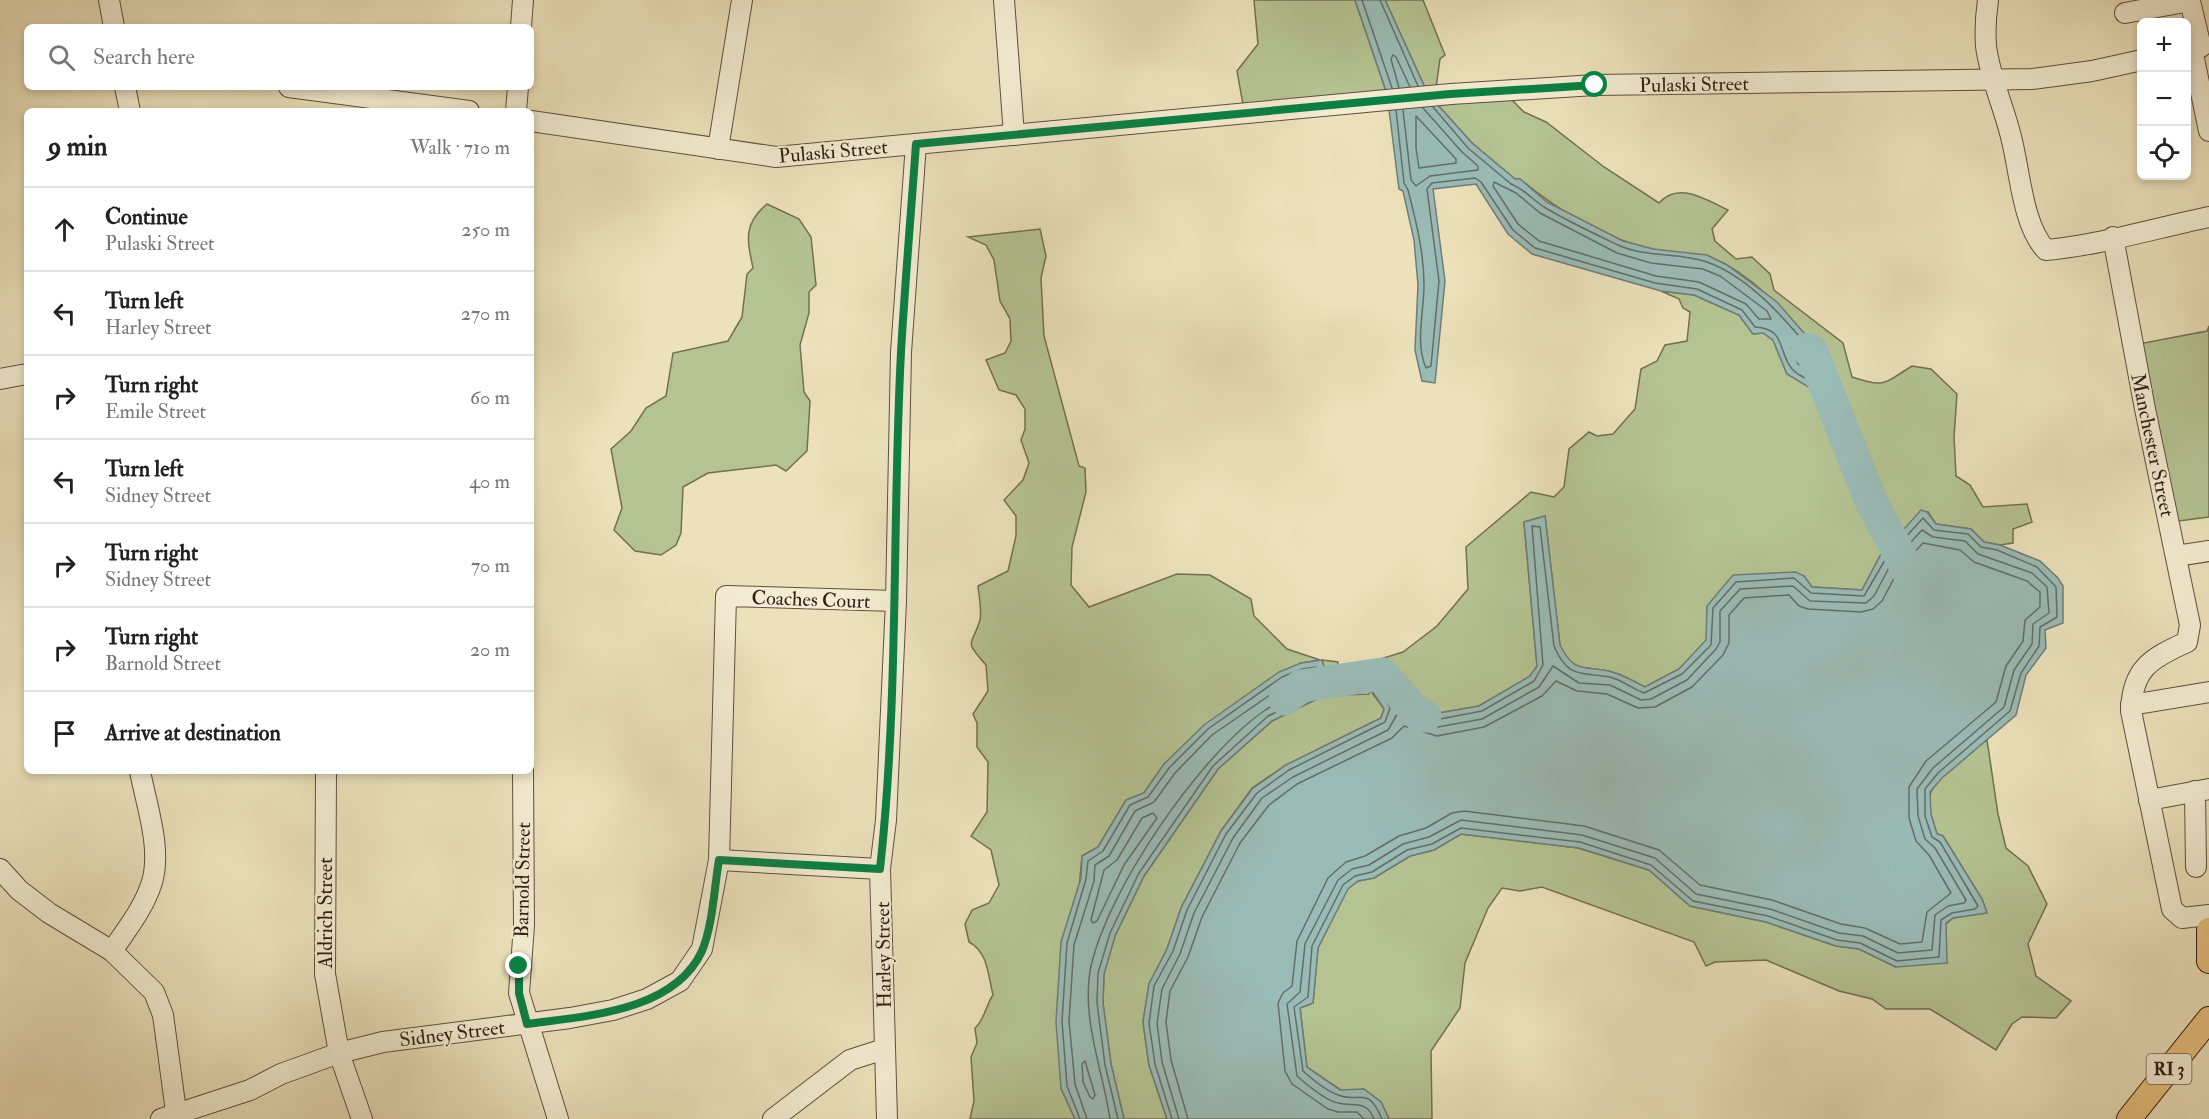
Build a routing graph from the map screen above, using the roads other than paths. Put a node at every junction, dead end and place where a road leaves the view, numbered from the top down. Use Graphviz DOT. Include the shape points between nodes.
graph roads {
  1 [pos="109,0"];
  2 [pos="523,0"];
  3 [pos="742,0"];
  4 [pos="1004,0"];
  5 [pos="1988,0"];
  6 [pos="2125,13"];
  7 [pos="113,24"];
  8 [pos="521,24"];
  9 [pos="2197,48"];
  10 [pos="2137,61"];
  11 [pos="1993,80"];
  12 [pos="126,90"];
  13 [pos="297,90"];
  14 [pos="518,90"];
  15 [pos="333,103"];
  16 [pos="129,108"];
  17 [pos="448,108"];
  18 [pos="516,108"];
  19 [pos="534,121"];
  20 [pos="2209,131"];
  21 [pos="1014,135"];
  22 [pos="916,144"];
  23 [pos="718,148"];
  24 [pos="2209,217"];
  25 [pos="2113,237"];
  26 [pos="24,375"];
  27 [pos="0,379"];
  28 [pos="2209,551"];
  29 [pos="2176,556"];
  30 [pos="726,596"];
  31 [pos="896,601"];
  32 [pos="2209,692"];
  33 [pos="2131,705"];
  34 [pos="141,774"];
  35 [pos="326,774"];
  36 [pos="523,774"];
  37 [pos="2202,790"];
  38 [pos="2149,800"];
  39 [pos="719,860"];
  40 [pos="2196,867"];
  41 [pos="0,869"];
  42 [pos="880,869"];
  43 [pos="2209,915"];
  44 [pos="2209,930"];
  45 [pos="112,951"];
  46 [pos="2209,961"];
  47 [pos="2209,1019"];
  48 [pos="527,1024"];
  49 [pos="884,1049"];
  50 [pos="339,1053"];
  51 [pos="172,1118"];
  52 [pos="362,1119"];
  53 [pos="558,1119"];
  54 [pos="773,1119"];
  55 [pos="887,1119"];
  56 [pos="2129,1119"];
  1 -- 7 [label="street"];
  2 -- 8 [label="street"];
  3 -- 23 [label="street"];
  4 -- 21 [label="street"];
  5 -- 11 [label="street" via="1986,46"];
  6 -- 9 [label="street" via="2190,1"];
  9 -- 20 [label="street"];
  10 -- 11 [label="street, Pulaski Street" via="2072,74"];
  11 -- 21 [label="street, Pulaski Street" via="1617,85 1450,94"];
  11 -- 25 [label="street" via="2040,244 2046,250 2089,246"];
  12 -- 16 [label="street"];
  13 -- 15 [label="street"];
  14 -- 18 [label="street"];
  15 -- 17 [label="street" via="379,98"];
  19 -- 23 [label="street, Pulaski Street"];
  21 -- 22 [label="street, Pulaski Street"];
  22 -- 23 [label="street, Pulaski Street" via="776,157"];
  22 -- 31 [label="street, Harley Street" via="901,352"];
  24 -- 25 [label="street"];
  25 -- 29 [label="street, Manchester Street"];
  26 -- 27 [label="street"];
  28 -- 29 [label="street"];
  29 -- 33 [label="street, Manchester Street" via="2190,625 2187,642 2147,664 2135,680"];
  30 -- 31 [label="street, Coaches Court"];
  30 -- 39 [label="street, Sidney Street"];
  31 -- 42 [label="street, Harley Street" via="886,820"];
  32 -- 33 [label="street"];
  33 -- 38 [label="street, Manchester Street"];
  34 -- 45 [label="street" via="154,847 152,880 139,913"];
  35 -- 50 [label="street, Aldrich Street" via="325,974"];
  36 -- 48 [label="street, Barnold Street" via="524,925 519,993"];
  37 -- 38 [label="street"];
  37 -- 40 [label="street"];
  38 -- 43 [label="street, Manchester Street" via="2172,909 2182,918"];
  39 -- 42 [label="street"];
  39 -- 48 [label="street, Sidney Street" via="702,949 680,981 647,999 613,1010"];
  41 -- 45 [label="street" via="49,914"];
  42 -- 49 [label="street, Harley Street"];
  44 -- 46 [label="main road"];
  45 -- 51 [label="street" via="154,992 163,1016"];
  47 -- 56 [label="main road, RI 3"];
  48 -- 50 [label="street, Sidney Street" via="404,1039"];
  48 -- 53 [label="street, Barnold Street"];
  49 -- 54 [label="street" via="850,1060"];
  49 -- 55 [label="street, Harley Street"];
  50 -- 51 [label="street, Sidney Street"];
  50 -- 52 [label="street, Aldrich Street"];
}
